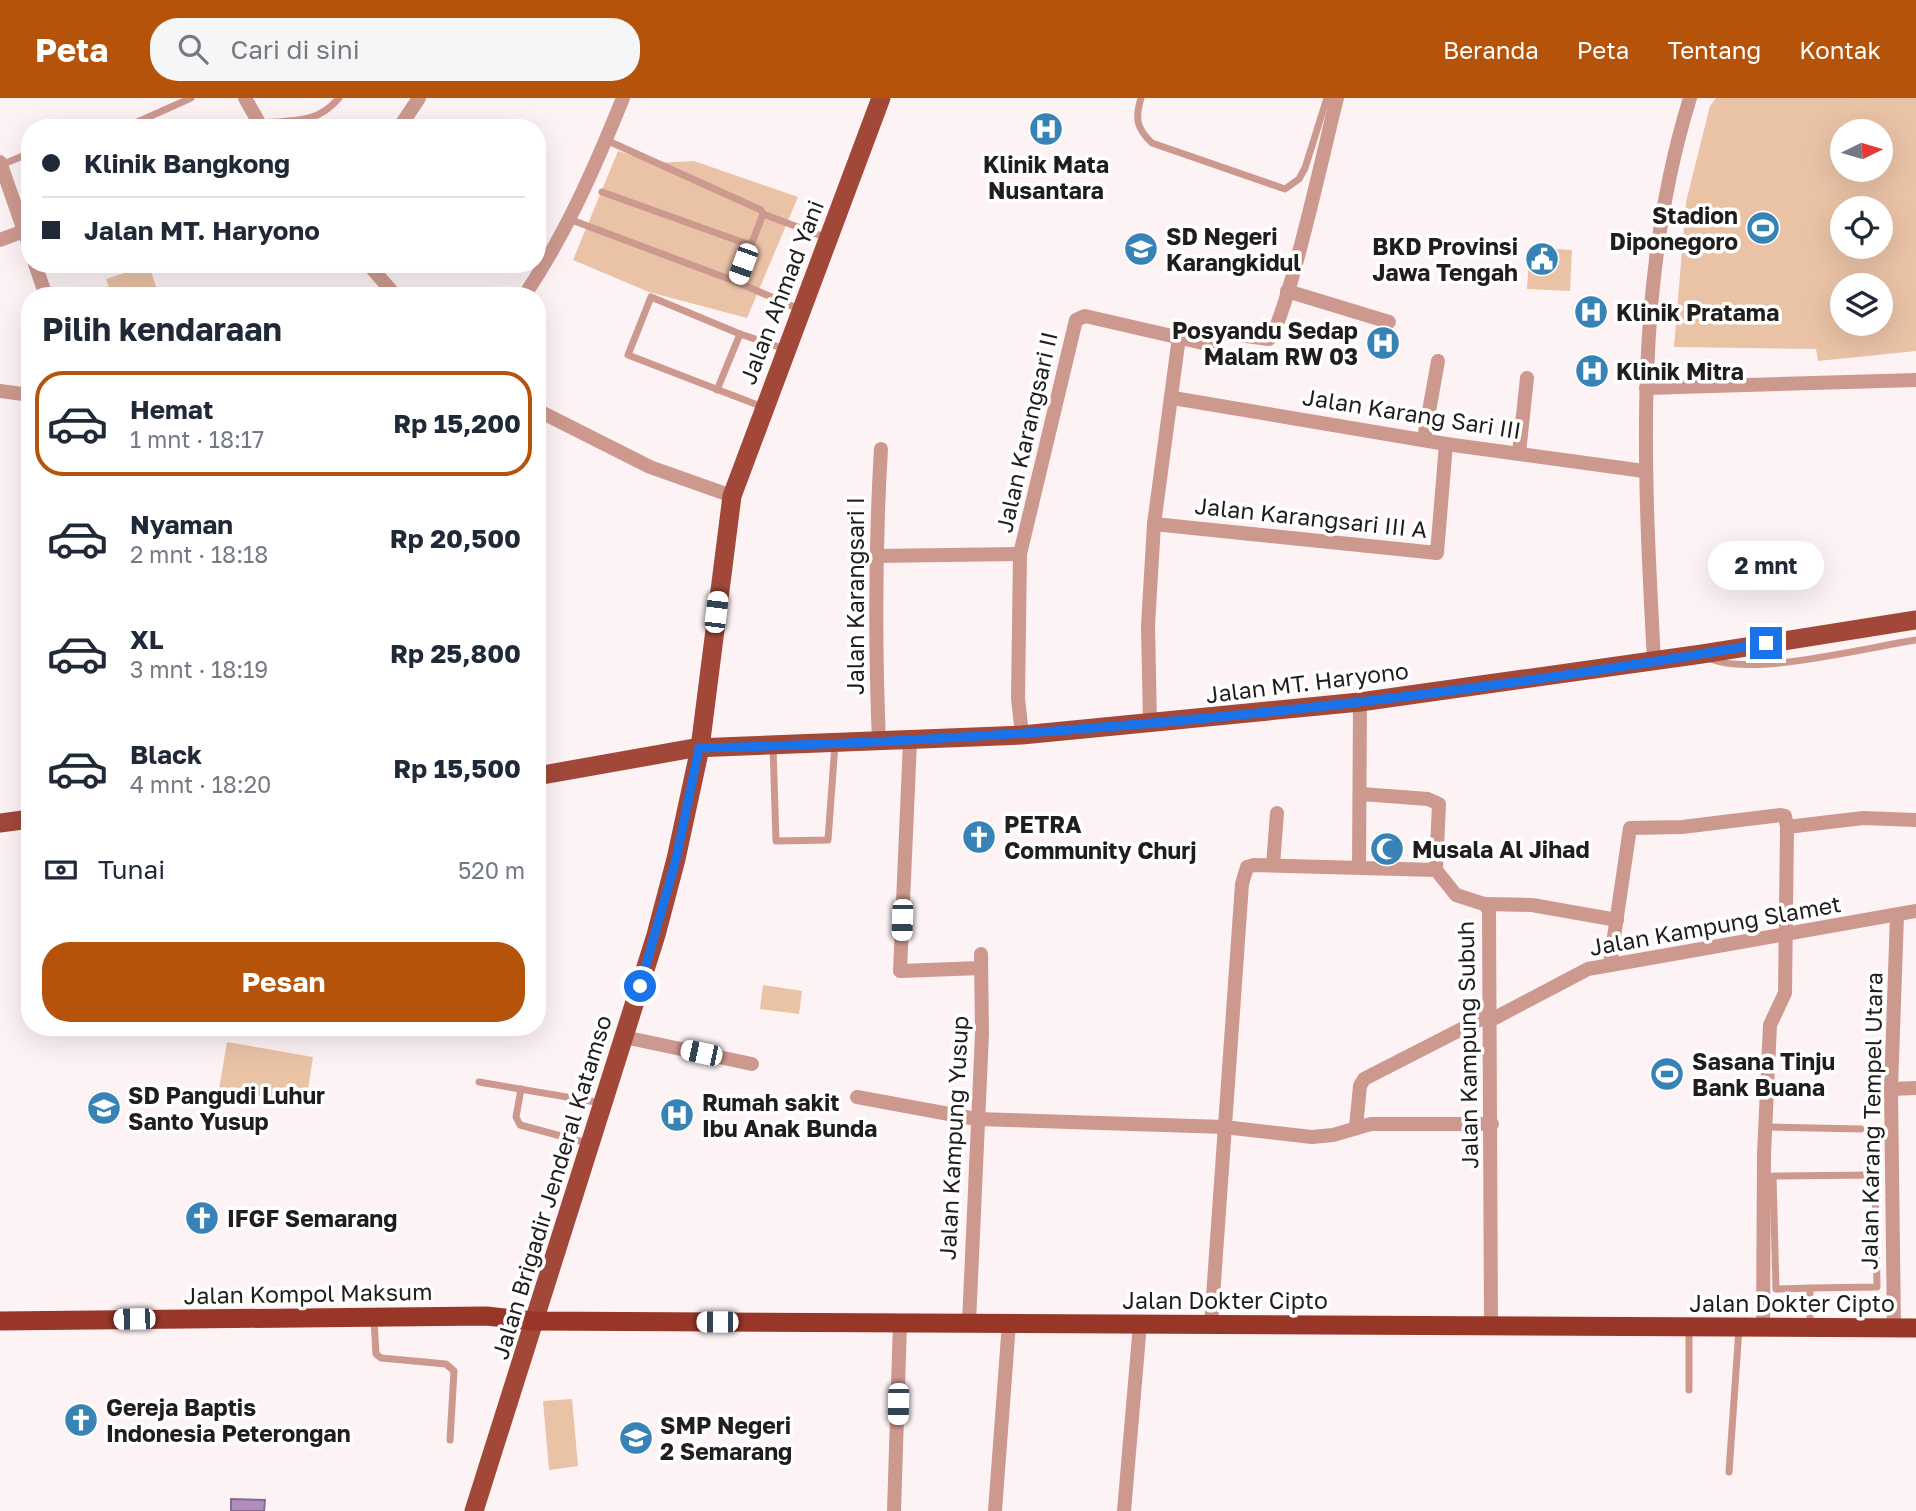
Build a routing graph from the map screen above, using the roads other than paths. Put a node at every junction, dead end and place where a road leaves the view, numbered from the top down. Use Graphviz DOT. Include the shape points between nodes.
graph roads {
  1 [pos="191,98"];
  2 [pos="245,98"];
  3 [pos="339,98"];
  4 [pos="419,98"];
  5 [pos="623,98"];
  6 [pos="880,98"];
  7 [pos="1141,98"];
  8 [pos="1327,98"];
  9 [pos="1337,98"];
  10 [pos="1689,98"];
  11 [pos="144,119"];
  12 [pos="257,119"];
  13 [pos="314,119"];
  14 [pos="405,119"];
  15 [pos="606,140"];
  16 [pos="21,158"];
  17 [pos="1,170"];
  18 [pos="602,192"];
  19 [pos="763,214"];
  20 [pos="569,219"];
  21 [pos="21,223"];
  22 [pos="21,232"];
  23 [pos="828,239"];
  24 [pos="0,240"];
  25 [pos="750,245"];
  26 [pos="546,263"];
  27 [pos="376,273"];
  28 [pos="737,282"];
  29 [pos="388,287"];
  30 [pos="1287,291"];
  31 [pos="801,310"];
  32 [pos="1389,322"];
  33 [pos="740,334"];
  34 [pos="1179,337"];
  35 [pos="785,349"];
  36 [pos="1438,361"];
  37 [pos="1527,378"];
  38 [pos="1916,380"];
  39 [pos="1646,388"];
  40 [pos="717,390"];
  41 [pos="0,391"];
  42 [pos="21,394"];
  43 [pos="1173,398"];
  44 [pos="764,407"];
  45 [pos="546,415"];
  46 [pos="1424,439"];
  47 [pos="1447,444"];
  48 [pos="881,449"];
  49 [pos="1519,453"];
  50 [pos="1644,471"];
  51 [pos="731,500"];
  52 [pos="1154,524"];
  53 [pos="1020,554"];
  54 [pos="874,556"];
  55 [pos="1912,621"];
  56 [pos="1837,631"];
  57 [pos="1787,640"];
  58 [pos="1914,641"];
  59 [pos="1841,652"];
  60 [pos="1702,654"];
  61 [pos="1654,661"];
  62 [pos="1789,661"];
  63 [pos="1360,702"];
  64 [pos="1150,724"];
  65 [pos="1022,735"];
  66 [pos="910,741"];
  67 [pos="879,743"];
  68 [pos="835,744"];
  69 [pos="773,747"];
  70 [pos="699,748"];
  71 [pos="546,774"];
  72 [pos="1361,794"];
  73 [pos="1277,813"];
  74 [pos="21,820"];
  75 [pos="1916,820"];
  76 [pos="0,823"];
  77 [pos="1787,827"];
  78 [pos="1273,865"];
  79 [pos="1359,867"];
  80 [pos="1436,870"];
  81 [pos="1484,904"];
  82 [pos="1916,911"];
  83 [pos="1897,915"];
  84 [pos="1616,920"];
  85 [pos="1786,933"];
  86 [pos="1610,964"];
  87 [pos="1492,1017"];
  88 [pos="624,1037"];
  89 [pos="752,1064"];
  90 [pos="479,1082"];
  91 [pos="1916,1088"];
  92 [pos="521,1089"];
  93 [pos="1891,1089"];
  94 [pos="857,1097"];
  95 [pos="603,1103"];
  96 [pos="976,1119"];
  97 [pos="1492,1124"];
  98 [pos="1224,1127"];
  99 [pos="1356,1127"];
  100 [pos="1765,1127"];
  101 [pos="1861,1129"];
  102 [pos="589,1143"];
  103 [pos="1810,1288"];
  104 [pos="374,1316"];
  105 [pos="0,1321"];
  106 [pos="533,1321"];
  107 [pos="900,1323"];
  108 [pos="969,1323"];
  109 [pos="1009,1323"];
  110 [pos="1140,1324"];
  111 [pos="1211,1325"];
  112 [pos="1491,1326"];
  113 [pos="1689,1327"];
  114 [pos="1739,1327"];
  115 [pos="1763,1327"];
  116 [pos="1811,1327"];
  117 [pos="1894,1328"];
  118 [pos="1916,1328"];
  119 [pos="1689,1390"];
  120 [pos="450,1440"];
  121 [pos="1729,1472"];
  122 [pos="474,1511"];
  123 [pos="894,1511"];
  124 [pos="995,1511"];
  125 [pos="1124,1511"];
  1 -- 11 [label="lane"];
  2 -- 12 [label="street"];
  3 -- 13 [label="lane"];
  4 -- 14 [label="street"];
  5 -- 15 [label="street"];
  6 -- 23 [label="main road, Jalan Ahmad Yani"];
  7 -- 8 [label="lane" via="1136,116 1139,132 1152,143 1284,189 1299,179 1305,168"];
  9 -- 30 [label="street"];
  10 -- 39 [label="street" via="1650,288"];
  15 -- 19 [label="lane"];
  15 -- 20 [label="street"];
  16 -- 17 [label="lane"];
  17 -- 21 [label="street"];
  18 -- 25 [label="lane"];
  19 -- 23 [label="lane"];
  19 -- 25 [label="lane"];
  20 -- 26 [label="street"];
  20 -- 28 [label="lane"];
  22 -- 24 [label="street"];
  23 -- 31 [label="main road, Jalan Ahmad Yani"];
  25 -- 28 [label="lane"];
  27 -- 29 [label="street"];
  28 -- 31 [label="lane"];
  30 -- 32 [label="street"];
  30 -- 34 [label="street" via="1269,339 1223,333 1212,344"];
  31 -- 35 [label="main road, Jalan Ahmad Yani"];
  33 -- 35 [label="lane"];
  33 -- 40 [label="lane"];
  33 -- 40 [label="lane" via="648,299 629,356"];
  34 -- 43 [label="street"];
  34 -- 53 [label="street, Jalan Karangsari II" via="1085,316 1076,320"];
  35 -- 44 [label="main road, Jalan Ahmad Yani"];
  36 -- 46 [label="street"];
  37 -- 49 [label="street"];
  38 -- 39 [label="street"];
  39 -- 50 [label="street"];
  40 -- 44 [label="lane"];
  41 -- 42 [label="street"];
  43 -- 46 [label="street, Jalan Karang Sari III"];
  43 -- 52 [label="street"];
  44 -- 51 [label="main road, Jalan Ahmad Yani"];
  45 -- 51 [label="street" via="650,467"];
  46 -- 47 [label="street, Jalan Karang Sari III"];
  47 -- 49 [label="street, Jalan Karang Sari III"];
  47 -- 52 [label="street, Jalan Karangsari III A" via="1437,553"];
  48 -- 54 [label="street, Jalan Karangsari I"];
  49 -- 50 [label="street, Jalan Karang Sari III"];
  50 -- 61 [label="street"];
  51 -- 70 [label="main road, Jalan Brigadir Jenderal Katamso"];
  52 -- 64 [label="street" via="1148,625"];
  53 -- 54 [label="street, Jalan Karangsari II"];
  53 -- 65 [label="street, Jalan Karangsari II" via="1018,698"];
  54 -- 67 [label="street, Jalan Karangsari I"];
  55 -- 56 [label="main road, Jalan MT. Haryono"];
  55 -- 58 [label="lane"];
  56 -- 57 [label="main road, Jalan MT. Haryono"];
  56 -- 59 [label="lane"];
  57 -- 60 [label="main road, Jalan MT. Haryono"];
  57 -- 62 [label="lane"];
  58 -- 59 [label="lane"];
  59 -- 62 [label="lane"];
  60 -- 61 [label="main road, Jalan MT. Haryono"];
  60 -- 62 [label="lane" via="1719,663"];
  61 -- 63 [label="main road, Jalan MT. Haryono"];
  63 -- 64 [label="main road, Jalan MT. Haryono"];
  63 -- 72 [label="street"];
  64 -- 65 [label="main road, Jalan MT. Haryono"];
  65 -- 66 [label="main road, Jalan MT. Haryono"];
  66 -- 67 [label="main road, Jalan MT. Haryono"];
  66 -- 96 [label="street, Jalan Kampung Yusup" via="900,971 981,961"];
  67 -- 68 [label="main road, Jalan MT. Haryono"];
  68 -- 69 [label="main road, Jalan MT. Haryono"];
  68 -- 69 [label="lane" via="828,841 776,841"];
  69 -- 70 [label="main road, Jalan MT. Haryono"];
  70 -- 71 [label="main road, Jalan MT. Haryono"];
  70 -- 88 [label="main road, Jalan Brigadir Jenderal Katamso" via="676,859"];
  72 -- 79 [label="street"];
  72 -- 80 [label="street" via="1428,799 1439,804"];
  73 -- 78 [label="street"];
  74 -- 76 [label="main road"];
  75 -- 77 [label="street" via="1863,818"];
  77 -- 84 [label="street" via="1785,816 1780,815 1630,828"];
  77 -- 85 [label="street"];
  78 -- 79 [label="street"];
  78 -- 98 [label="street" via="1247,867 1242,884"];
  79 -- 80 [label="street"];
  80 -- 81 [label="street, Jalan Kampung Subuh" via="1456,895"];
  81 -- 84 [label="street" via="1532,905"];
  81 -- 87 [label="street, Jalan Kampung Subuh" via="1491,917"];
  82 -- 83 [label="street, Jalan Kampung Slamet"];
  83 -- 85 [label="street, Jalan Kampung Slamet"];
  83 -- 93 [label="street, Jalan Karang Tempel Utara"];
  84 -- 86 [label="street"];
  85 -- 86 [label="street, Jalan Kampung Slamet"];
  85 -- 100 [label="street" via="1784,999 1770,1025"];
  86 -- 87 [label="street, Jalan Kampung Slamet" via="1588,969"];
  87 -- 97 [label="street, Jalan Kampung Subuh"];
  87 -- 99 [label="street, Jalan Kampung Slamet" via="1362,1080"];
  88 -- 89 [label="street"];
  88 -- 95 [label="main road, Jalan Brigadir Jenderal Katamso"];
  90 -- 92 [label="lane"];
  91 -- 93 [label="street"];
  92 -- 95 [label="lane"];
  92 -- 102 [label="lane" via="516,1117 520,1125"];
  93 -- 117 [label="street, Jalan Karang Tempel Utara"];
  94 -- 96 [label="street"];
  95 -- 102 [label="main road, Jalan Brigadir Jenderal Katamso"];
  96 -- 98 [label="street"];
  96 -- 108 [label="street, Jalan Kampung Yusup"];
  97 -- 99 [label="street"];
  97 -- 112 [label="street, Jalan Kampung Subuh"];
  98 -- 99 [label="street" via="1312,1137"];
  98 -- 111 [label="street"];
  100 -- 101 [label="lane"];
  100 -- 115 [label="street"];
  102 -- 106 [label="main road, Jalan Brigadir Jenderal Katamso"];
  103 -- 103 [label="lane" via="1776,1289 1773,1176 1875,1175 1877,1287"];
  103 -- 116 [label="lane"];
  104 -- 105 [label="highway, Jalan Kompol Maksum"];
  104 -- 106 [label="highway, Jalan Kompol Maksum" via="486,1316"];
  104 -- 120 [label="lane" via="374,1345 381,1358 446,1364 454,1371"];
  106 -- 107 [label="highway, Jalan Dokter Cipto"];
  106 -- 122 [label="main road, Jalan Brigadir Jenderal Katamso"];
  107 -- 108 [label="highway, Jalan Dokter Cipto"];
  107 -- 123 [label="street"];
  108 -- 109 [label="highway, Jalan Dokter Cipto"];
  109 -- 110 [label="highway, Jalan Dokter Cipto"];
  109 -- 124 [label="street"];
  110 -- 111 [label="highway, Jalan Dokter Cipto"];
  110 -- 125 [label="street"];
  111 -- 112 [label="highway, Jalan Dokter Cipto"];
  112 -- 113 [label="highway, Jalan Dokter Cipto"];
  113 -- 114 [label="highway, Jalan Dokter Cipto"];
  113 -- 119 [label="lane"];
  114 -- 115 [label="highway, Jalan Dokter Cipto"];
  114 -- 121 [label="lane"];
  115 -- 116 [label="highway, Jalan Dokter Cipto"];
  116 -- 117 [label="highway, Jalan Dokter Cipto"];
  117 -- 118 [label="highway, Jalan Dokter Cipto"];
}
